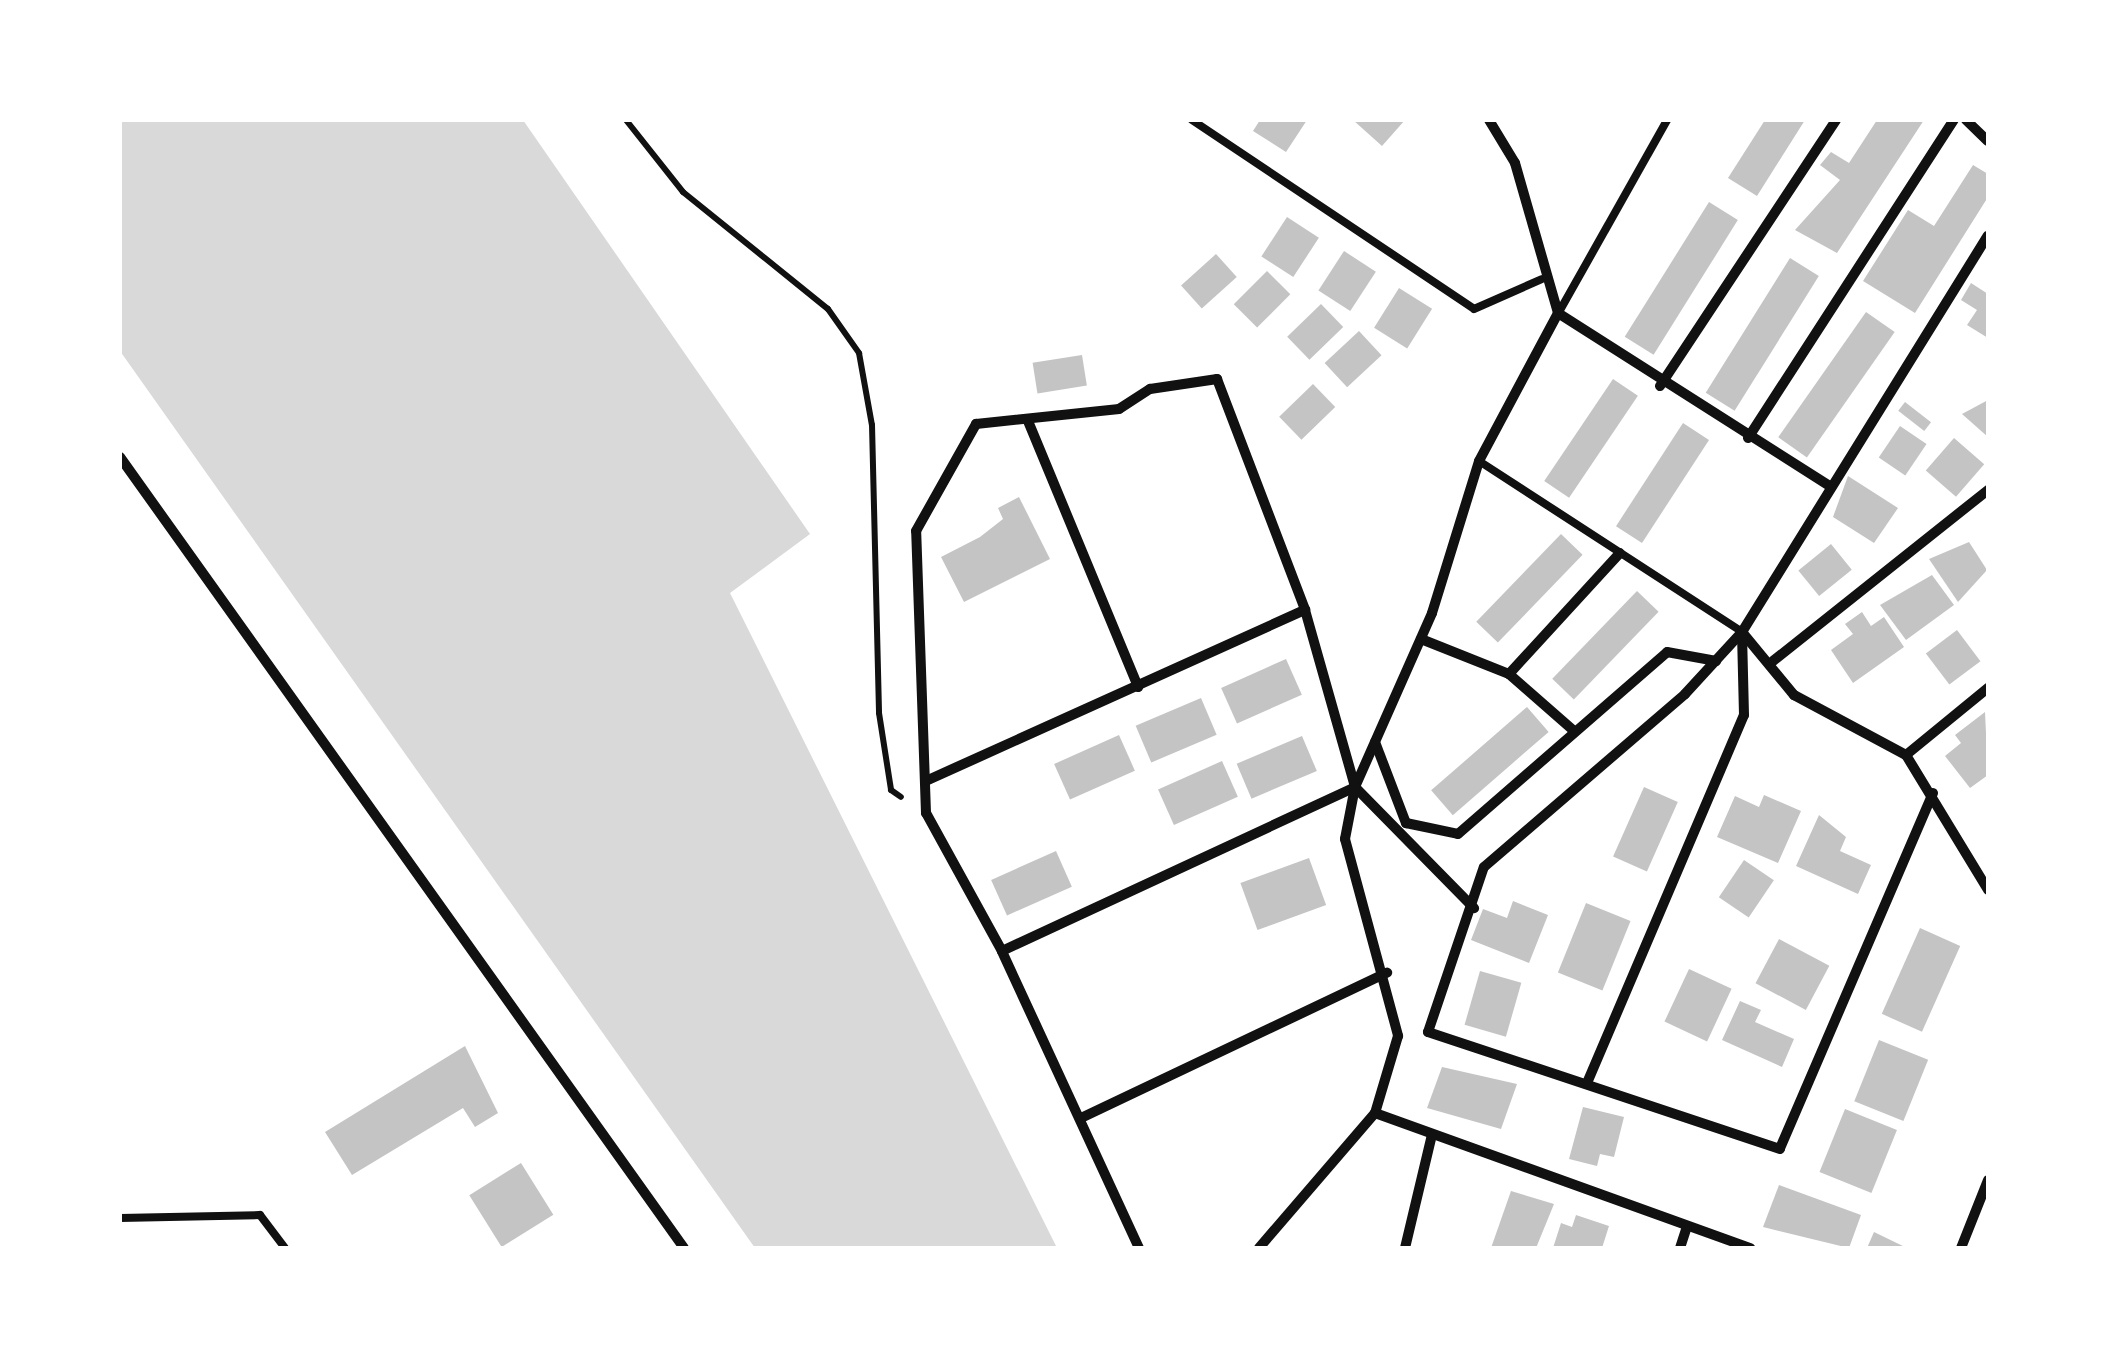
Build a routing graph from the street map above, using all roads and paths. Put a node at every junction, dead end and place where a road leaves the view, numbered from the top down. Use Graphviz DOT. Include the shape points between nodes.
graph roads {
  1 [pos="626,120"];
  2 [pos="1192,120"];
  3 [pos="1489,120"];
  4 [pos="1666,120"];
  5 [pos="1836,120"];
  6 [pos="1954,120"];
  7 [pos="1966,120"];
  8 [pos="1988,141"];
  9 [pos="1988,236"];
  10 [pos="1542,279"];
  11 [pos="1558,313"];
  12 [pos="1660,386"];
  13 [pos="1028,421"];
  14 [pos="1748,438"];
  15 [pos="120,458"];
  16 [pos="1479,461"];
  17 [pos="1831,486"];
  18 [pos="1988,490"];
  19 [pos="1620,553"];
  20 [pos="1305,610"];
  21 [pos="1742,632"];
  22 [pos="1421,639"];
  23 [pos="1716,661"];
  24 [pos="1772,661"];
  25 [pos="1509,674"];
  26 [pos="1138,687"];
  27 [pos="1988,688"];
  28 [pos="1573,730"];
  29 [pos="1375,742"];
  30 [pos="1906,756"];
  31 [pos="928,780"];
  32 [pos="1355,787"];
  33 [pos="1933,793"];
  34 [pos="926,814"];
  35 [pos="1987,885"];
  36 [pos="1474,908"];
  37 [pos="1002,952"];
  38 [pos="1387,973"];
  39 [pos="1587,1083"];
  40 [pos="1374,1113"];
  41 [pos="1081,1118"];
  42 [pos="1432,1135"];
  43 [pos="1988,1180"];
  44 [pos="120,1218"];
  45 [pos="1687,1226"];
  46 [pos="284,1248"];
  47 [pos="684,1248"];
  48 [pos="1139,1248"];
  49 [pos="1259,1248"];
  50 [pos="1405,1248"];
  51 [pos="1680,1248"];
  52 [pos="1750,1248"];
  53 [pos="1961,1248"];
  1 -- 34 [label="path" via="683,192 828,310 859,353 872,425 879,713 891,790"];
  2 -- 10 [label="lane" via="1474,310"];
  3 -- 10 [label="street" via="1515,162"];
  4 -- 11 [label="lane"];
  5 -- 12 [label="street"];
  6 -- 14 [label="street"];
  7 -- 8 [label="street"];
  9 -- 17 [label="street"];
  10 -- 11 [label="street"];
  11 -- 12 [label="street"];
  11 -- 16 [label="street"];
  12 -- 14 [label="street"];
  13 -- 20 [label="street" via="1119,409 1150,389 1217,378"];
  13 -- 26 [label="street"];
  13 -- 31 [label="street" via="976,424 916,530"];
  14 -- 17 [label="street"];
  15 -- 47 [label="street"];
  16 -- 19 [label="lane"];
  16 -- 22 [label="street"];
  17 -- 21 [label="street"];
  18 -- 24 [label="street"];
  19 -- 21 [label="lane"];
  19 -- 25 [label="street"];
  20 -- 26 [label="street"];
  20 -- 32 [label="street"];
  21 -- 23 [label="street"];
  21 -- 24 [label="street"];
  21 -- 39 [label="street" via="1744,715"];
  22 -- 25 [label="street"];
  22 -- 29 [label="street"];
  23 -- 28 [label="street" via="1667,652"];
  23 -- 36 [label="street" via="1484,867"];
  24 -- 30 [label="street" via="1794,694"];
  25 -- 28 [label="street"];
  26 -- 31 [label="street"];
  27 -- 30 [label="street"];
  28 -- 29 [label="street" via="1458,834 1406,823"];
  29 -- 32 [label="street"];
  30 -- 33 [label="street"];
  31 -- 34 [label="street"];
  32 -- 36 [label="street"];
  32 -- 37 [label="street"];
  32 -- 38 [label="street" via="1345,839"];
  33 -- 35 [label="street"];
  33 -- 39 [label="street" via="1780,1150"];
  34 -- 37 [label="street"];
  36 -- 39 [label="street" via="1428,1032"];
  37 -- 41 [label="street"];
  38 -- 40 [label="street" via="1398,1036"];
  38 -- 41 [label="street"];
  40 -- 42 [label="street"];
  40 -- 49 [label="street"];
  41 -- 48 [label="street"];
  42 -- 45 [label="street"];
  42 -- 50 [label="street"];
  43 -- 53 [label="street"];
  44 -- 46 [label="lane" via="260,1215"];
  45 -- 51 [label="street"];
  45 -- 52 [label="street"];
}
